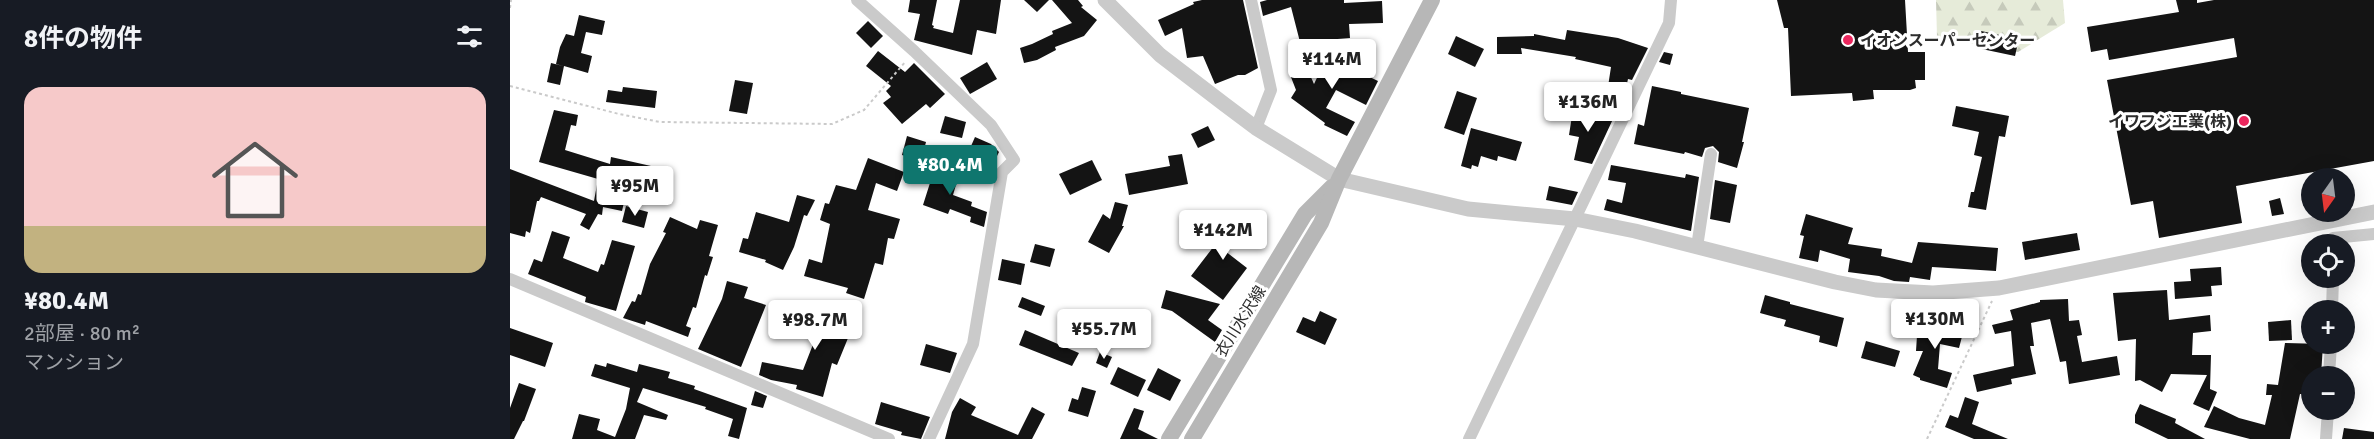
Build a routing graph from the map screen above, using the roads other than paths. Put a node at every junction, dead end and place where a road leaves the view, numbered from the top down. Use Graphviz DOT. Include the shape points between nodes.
graph roads {
  1 [pos="857,0"];
  2 [pos="1105,0"];
  3 [pos="1251,0"];
  4 [pos="1432,0"];
  5 [pos="1671,0"];
  6 [pos="1256,128"];
  7 [pos="1711,154"];
  8 [pos="1339,179"];
  9 [pos="2374,212"];
  10 [pos="2355,215"];
  11 [pos="1575,219"];
  12 [pos="2320,222"];
  13 [pos="2374,234"];
  14 [pos="2355,237"];
  15 [pos="1697,247"];
  16 [pos="510,279"];
  17 [pos="2327,420"];
  18 [pos="889,439"];
  19 [pos="929,439"];
  20 [pos="1169,439"];
  21 [pos="1191,439"];
  22 [pos="1469,439"];
  23 [pos="2326,439"];
  1 -- 19 [label="street" via="991,125 1014,160 1002,172 973,344"];
  2 -- 6 [label="street" via="1160,55"];
  3 -- 6 [label="street" via="1270,90"];
  4 -- 8 [label="main road, 衣川水沢線"];
  5 -- 11 [label="street" via="1669,23"];
  6 -- 8 [label="street"];
  7 -- 15 [label="street"];
  8 -- 11 [label="street" via="1468,209"];
  8 -- 20 [label="main road, 衣川水沢線" via="1305,214"];
  8 -- 21 [label="main road, 衣川水沢線" via="1321,223"];
  9 -- 10 [label="street"];
  11 -- 15 [label="street"];
  11 -- 22 [label="street"];
  12 -- 15 [label="street" via="1999,288 1933,293 1876,290"];
  13 -- 14 [label="street"];
  16 -- 18 [label="street"];
  17 -- 23 [label="street"];
}
